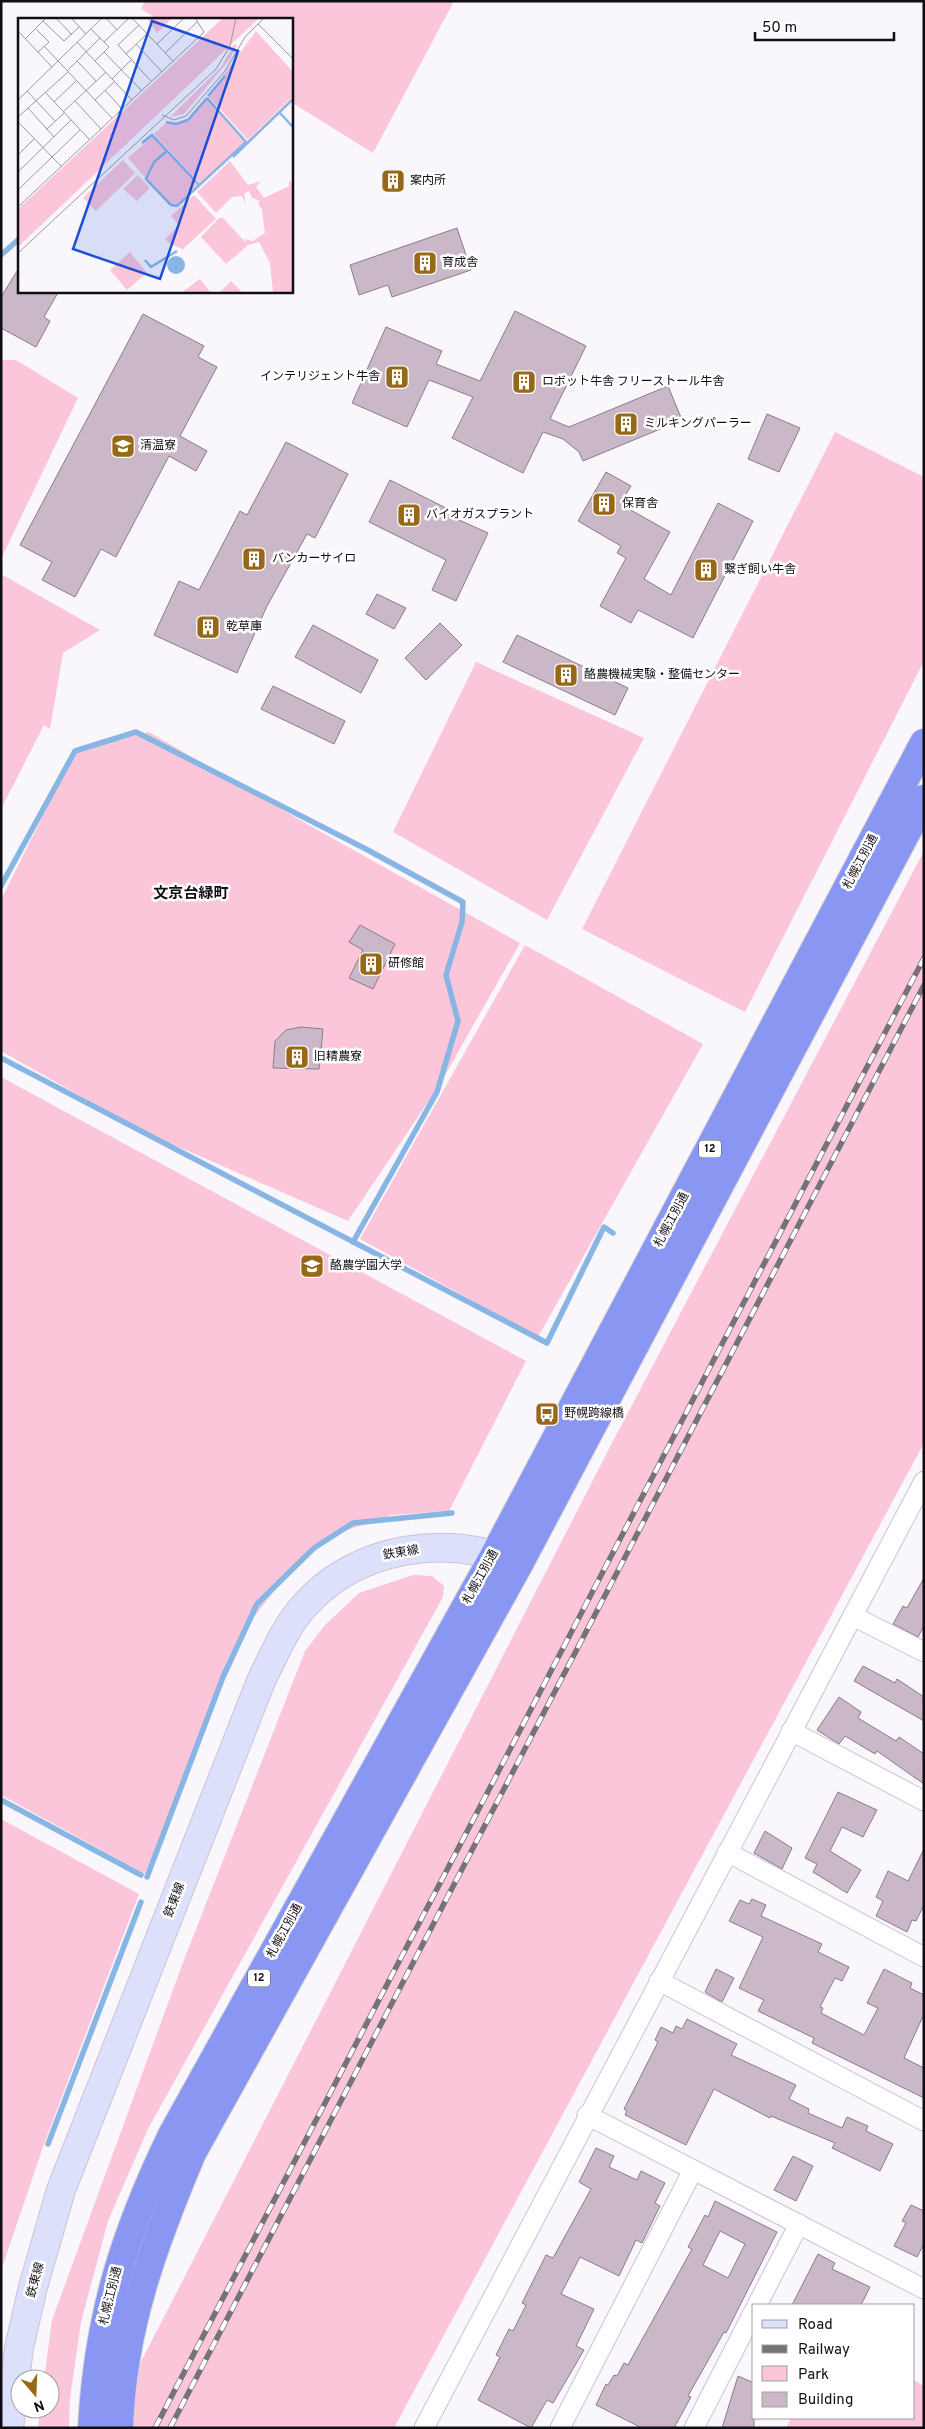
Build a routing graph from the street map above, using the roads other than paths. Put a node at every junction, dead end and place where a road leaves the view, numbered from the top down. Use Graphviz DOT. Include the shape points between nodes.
graph roads {
  1 [pos="924,743"];
  2 [pos="924,799"];
  3 [pos="922,1490"];
  4 [pos="507,1559"];
  5 [pos="853,1616"];
  6 [pos="924,1652"];
  7 [pos="791,1731"];
  8 [pos="924,1801"];
  9 [pos="727,1852"];
  10 [pos="924,1957"];
  11 [pos="659,1981"];
  12 [pos="587,2115"];
  13 [pos="924,2121"];
  14 [pos="693,2170"];
  15 [pos="799,2224"];
  16 [pos="924,2288"];
  17 [pos="758,2304"];
  18 [pos="752,2316"];
  19 [pos="9,2428"];
  20 [pos="92,2428"];
  21 [pos="119,2428"];
  22 [pos="424,2428"];
  23 [pos="560,2428"];
  24 [pos="694,2428"];
  1 -- 4 [label="highway, 札幌江別通 / 12"];
  2 -- 4 [label="highway, 札幌江別通 / 12"];
  3 -- 5 [label="street"];
  4 -- 19 [label="street, 鉄東線" via="451,1548 381,1555 326,1584 285,1632 261,1681 61,2190 19,2348"];
  4 -- 20 [label="highway, 札幌江別通 / 12" via="172,2135 151,2178 116,2274 106,2312 98,2355"];
  4 -- 21 [label="highway, 札幌江別通 / 12" via="192,2153 166,2214 135,2308 120,2396"];
  5 -- 6 [label="street"];
  5 -- 7 [label="street"];
  7 -- 8 [label="street"];
  7 -- 9 [label="street"];
  9 -- 10 [label="street"];
  9 -- 11 [label="street"];
  11 -- 12 [label="street"];
  11 -- 13 [label="street"];
  12 -- 14 [label="street"];
  12 -- 22 [label="street"];
  14 -- 15 [label="street"];
  14 -- 23 [label="street"];
  15 -- 16 [label="street"];
  15 -- 17 [label="street"];
  18 -- 24 [label="street"];
}
